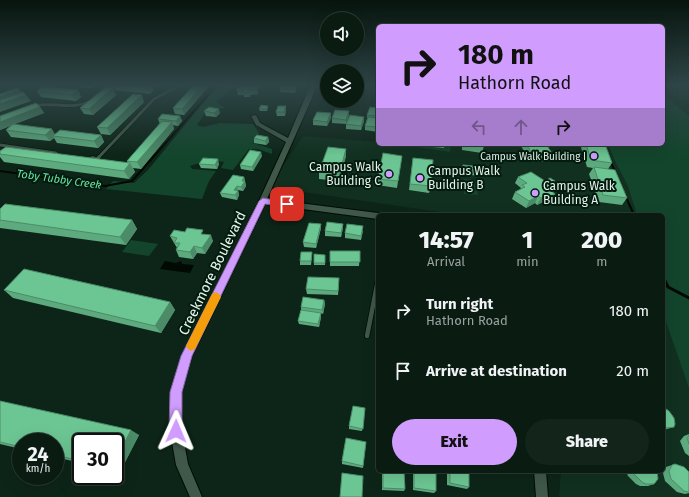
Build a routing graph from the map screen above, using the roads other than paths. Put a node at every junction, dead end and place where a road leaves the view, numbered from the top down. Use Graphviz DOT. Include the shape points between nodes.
graph roads {
  1 [pos="144,109"];
  2 [pos="304,109"];
  3 [pos="254,116"];
  4 [pos="289,141"];
  5 [pos="0,145"];
  6 [pos="57,153"];
  7 [pos="86,158"];
  8 [pos="263,201"];
  9 [pos="376,216"];
  10 [pos="376,290"];
  11 [pos="367,336"];
  12 [pos="540,473"];
  13 [pos="196,497"];
  14 [pos="542,497"];
  1 -- 7 [label="lane" via="97,159"];
  2 -- 4 [label="street, Creekmore Boulevard"];
  3 -- 4 [label="street" via="258,124"];
  4 -- 8 [label="street, Creekmore Boulevard"];
  5 -- 6 [label="lane"];
  8 -- 9 [label="street"];
  8 -- 13 [label="street, Creekmore Boulevard" via="187,356 176,392 176,431 182,464"];
  10 -- 11 [label="lane"];
  12 -- 14 [label="street"];
}
